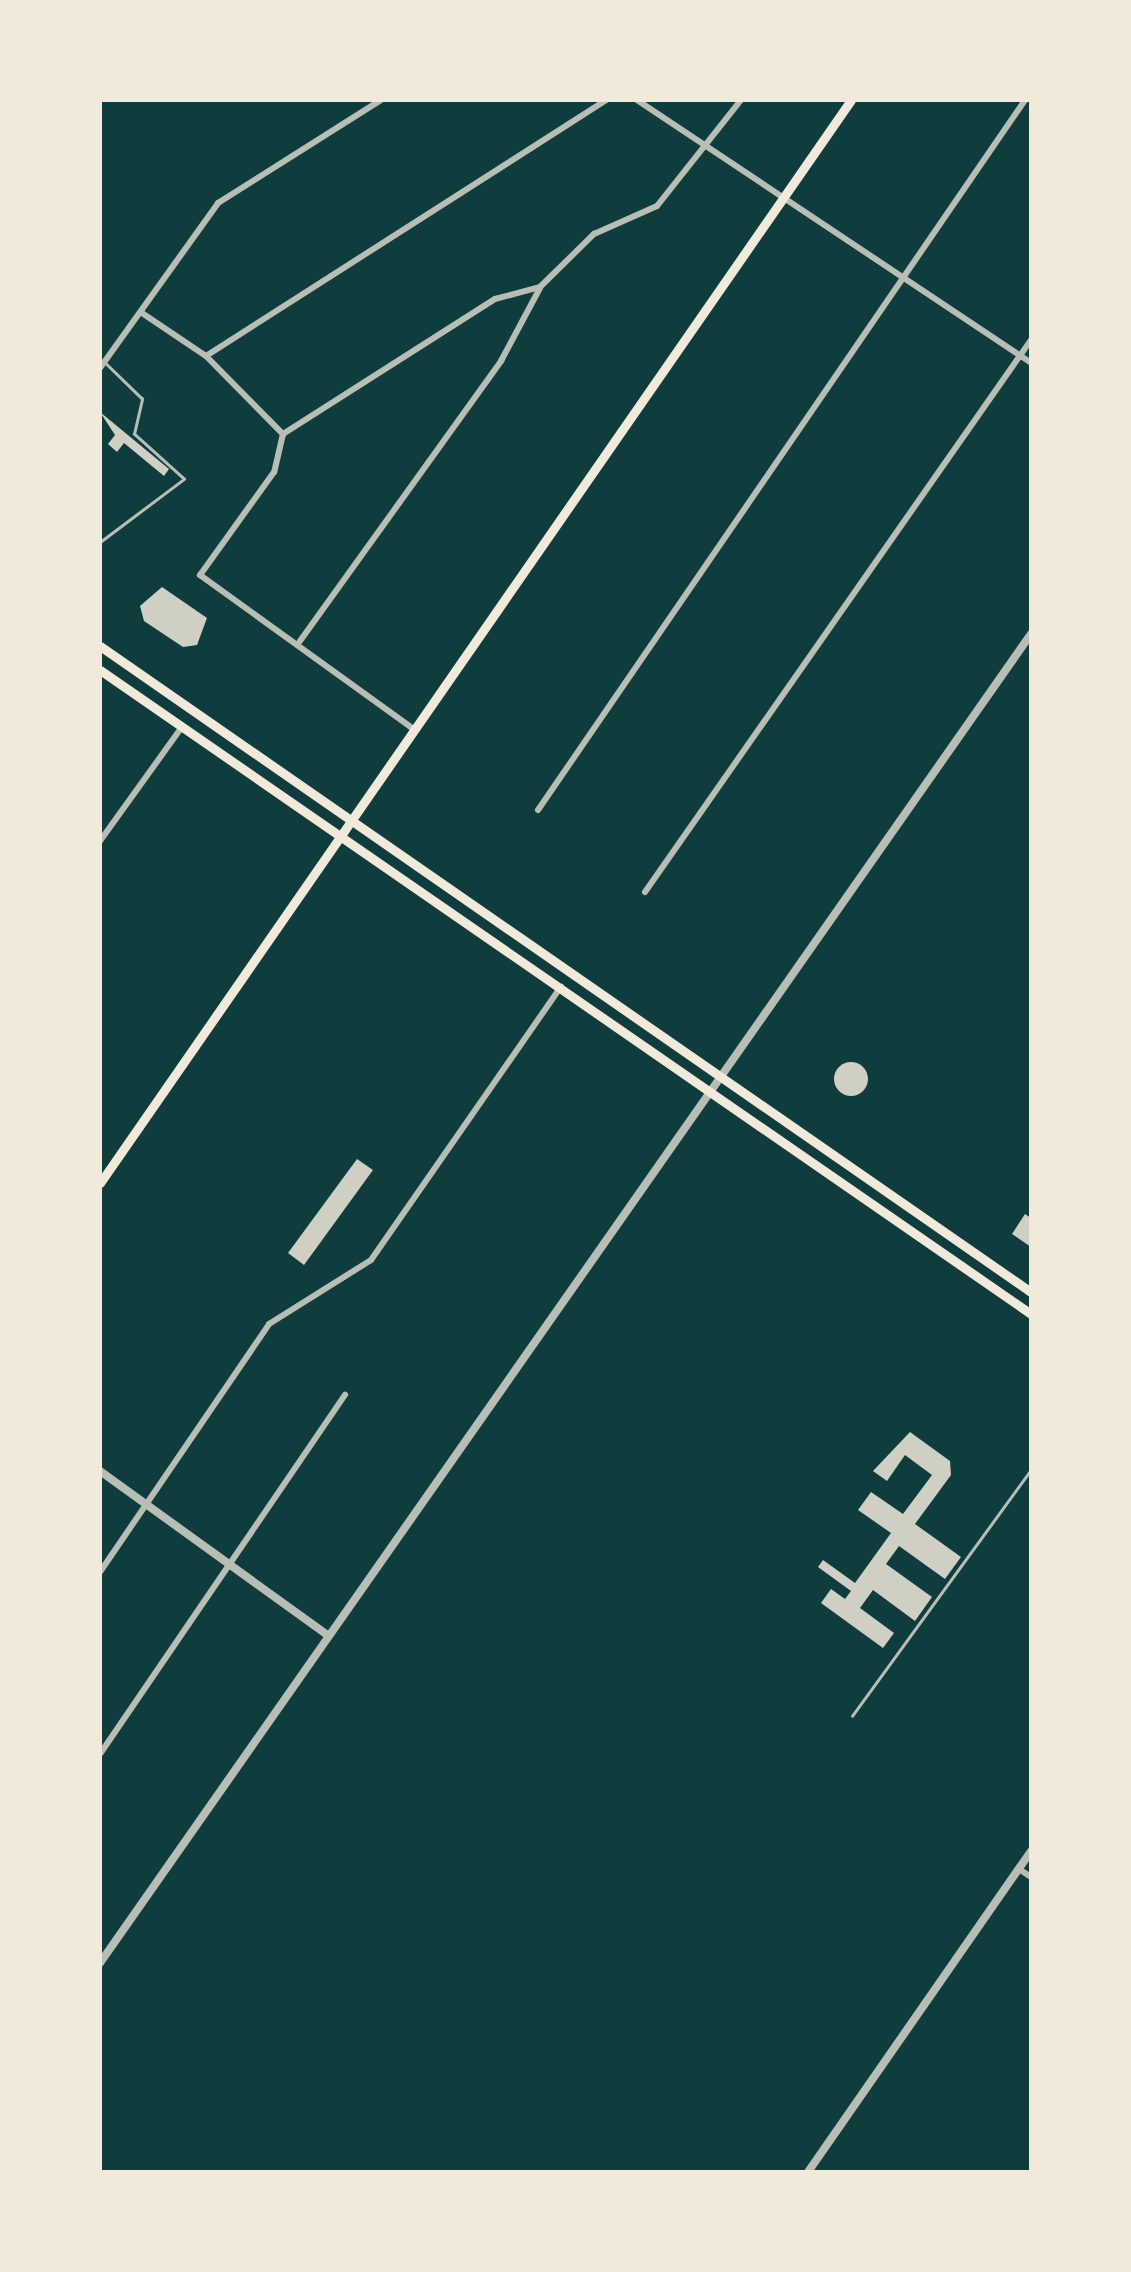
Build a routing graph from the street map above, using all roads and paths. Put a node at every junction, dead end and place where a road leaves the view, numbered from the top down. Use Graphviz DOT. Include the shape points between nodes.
graph roads {
  1 [pos="381,100"];
  2 [pos="607,100"];
  3 [pos="637,100"];
  4 [pos="741,100"];
  5 [pos="851,100"];
  6 [pos="1025,100"];
  7 [pos="703,146"];
  8 [pos="785,198"];
  9 [pos="903,275"];
  10 [pos="540,287"];
  11 [pos="142,313"];
  12 [pos="1031,340"];
  13 [pos="206,356"];
  14 [pos="1020,356"];
  15 [pos="1031,364"];
  16 [pos="102,365"];
  17 [pos="283,434"];
  18 [pos="100,542"];
  19 [pos="1031,634"];
  20 [pos="300,641"];
  21 [pos="100,646"];
  22 [pos="100,670"];
  23 [pos="182,726"];
  24 [pos="415,730"];
  25 [pos="538,810"];
  26 [pos="351,823"];
  27 [pos="342,837"];
  28 [pos="100,841"];
  29 [pos="645,892"];
  30 [pos="562,986"];
  31 [pos="724,1079"];
  32 [pos="706,1088"];
  33 [pos="100,1184"];
  34 [pos="1031,1292"];
  35 [pos="1031,1314"];
  36 [pos="345,1395"];
  37 [pos="1031,1439"];
  38 [pos="1031,1460"];
  39 [pos="1031,1470"];
  40 [pos="100,1471"];
  41 [pos="147,1505"];
  42 [pos="230,1564"];
  43 [pos="100,1572"];
  44 [pos="327,1636"];
  45 [pos="852,1716"];
  46 [pos="100,1754"];
  47 [pos="1031,1851"];
  48 [pos="1019,1869"];
  49 [pos="1031,1877"];
  50 [pos="100,1963"];
  51 [pos="808,2172"];
  1 -- 11 [label="street" via="218,203"];
  2 -- 13 [label="street"];
  3 -- 7 [label="street"];
  4 -- 7 [label="street"];
  5 -- 8 [label="main road"];
  6 -- 9 [label="street"];
  7 -- 8 [label="street"];
  7 -- 10 [label="street" via="656,206 594,234"];
  8 -- 9 [label="street"];
  8 -- 24 [label="main road"];
  9 -- 14 [label="street"];
  9 -- 25 [label="street"];
  10 -- 17 [label="street" via="495,299"];
  10 -- 20 [label="street" via="501,361"];
  11 -- 13 [label="street"];
  11 -- 16 [label="street"];
  12 -- 14 [label="street"];
  13 -- 17 [label="street"];
  14 -- 15 [label="street"];
  14 -- 29 [label="street"];
  16 -- 18 [label="lane" via="142,399 134,434 184,479"];
  17 -- 20 [label="street" via="274,472 200,575"];
  19 -- 31 [label="street"];
  20 -- 24 [label="street"];
  21 -- 26 [label="main road"];
  22 -- 23 [label="main road"];
  23 -- 27 [label="main road"];
  23 -- 28 [label="street"];
  24 -- 26 [label="main road"];
  26 -- 27 [label="main road"];
  26 -- 31 [label="main road"];
  27 -- 30 [label="main road"];
  27 -- 33 [label="main road"];
  30 -- 32 [label="main road"];
  30 -- 41 [label="street" via="371,1260 269,1324"];
  31 -- 32 [label="street"];
  31 -- 34 [label="main road"];
  32 -- 35 [label="main road"];
  32 -- 44 [label="street"];
  36 -- 42 [label="street"];
  37 -- 38 [label="lane"];
  39 -- 45 [label="lane"];
  40 -- 41 [label="street"];
  41 -- 42 [label="street"];
  41 -- 43 [label="street"];
  42 -- 44 [label="street"];
  42 -- 46 [label="street"];
  44 -- 50 [label="street"];
  47 -- 48 [label="street"];
  48 -- 49 [label="street"];
  48 -- 51 [label="street"];
}
